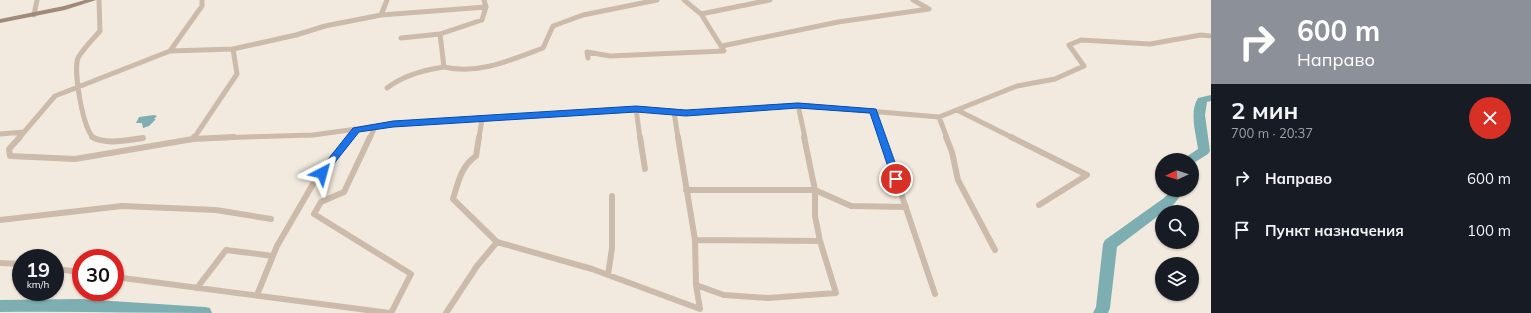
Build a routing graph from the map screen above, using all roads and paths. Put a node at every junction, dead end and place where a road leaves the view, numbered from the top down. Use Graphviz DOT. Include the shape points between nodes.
graph roads {
  1 [pos="37,0"];
  2 [pos="93,0"];
  3 [pos="99,0"];
  4 [pos="202,0"];
  5 [pos="386,0"];
  6 [pos="484,0"];
  7 [pos="658,0"];
  8 [pos="684,0"];
  9 [pos="770,0"];
  10 [pos="913,0"];
  11 [pos="486,7"];
  12 [pos="701,14"];
  13 [pos="34,15"];
  14 [pos="381,15"];
  15 [pos="0,21"];
  16 [pos="440,34"];
  17 [pos="1211,36"];
  18 [pos="401,38"];
  19 [pos="722,46"];
  20 [pos="233,49"];
  21 [pos="170,51"];
  22 [pos="588,58"];
  23 [pos="444,67"];
  24 [pos="79,87"];
  25 [pos="387,88"];
  26 [pos="798,105"];
  27 [pos="636,109"];
  28 [pos="957,110"];
  29 [pos="873,111"];
  30 [pos="674,112"];
  31 [pos="939,117"];
  32 [pos="482,119"];
  33 [pos="375,127"];
  34 [pos="356,130"];
  35 [pos="24,132"];
  36 [pos="0,134"];
  37 [pos="143,138"];
  38 [pos="193,139"];
  39 [pos="645,169"];
  40 [pos="686,190"];
  41 [pos="815,190"];
  42 [pos="612,196"];
  43 [pos="1039,205"];
  44 [pos="906,207"];
  45 [pos="271,219"];
  46 [pos="0,220"];
  47 [pos="695,240"];
  48 [pos="820,241"];
  49 [pos="497,242"];
  50 [pos="995,250"];
  51 [pos="273,256"];
  52 [pos="0,263"];
  53 [pos="12,264"];
  54 [pos="608,275"];
  55 [pos="124,278"];
  56 [pos="696,286"];
  57 [pos="197,288"];
  58 [pos="935,294"];
  59 [pos="257,296"];
  60 [pos="391,313"];
  61 [pos="446,313"];
  1 -- 13 [label="street"];
  2 -- 13 [label="main road"];
  3 -- 24 [label="street" via="100,31 78,58"];
  4 -- 21 [label="street" via="202,6"];
  5 -- 14 [label="street"];
  6 -- 11 [label="street"];
  7 -- 23 [label="street" via="582,15 553,26 543,48 517,57 464,71"];
  8 -- 12 [label="street"];
  9 -- 12 [label="street"];
  10 -- 19 [label="street" via="929,9 838,22"];
  11 -- 14 [label="street"];
  11 -- 16 [label="street" via="482,20"];
  12 -- 19 [label="street"];
  13 -- 15 [label="main road"];
  14 -- 20 [label="street"];
  16 -- 18 [label="street"];
  16 -- 23 [label="street"];
  17 -- 28 [label="street" via="1201,35 1150,44 1082,40 1069,45 1084,66 1055,79 1017,86"];
  19 -- 22 [label="street" via="724,51 652,55 610,56 587,52"];
  20 -- 21 [label="street"];
  20 -- 38 [label="street" via="237,74"];
  21 -- 24 [label="street"];
  23 -- 25 [label="street" via="396,80"];
  24 -- 35 [label="street" via="55,96"];
  24 -- 37 [label="street" via="78,95 91,136 114,141"];
  26 -- 29 [label="street"];
  26 -- 30 [label="street"];
  26 -- 41 [label="street"];
  27 -- 30 [label="street"];
  27 -- 32 [label="street"];
  27 -- 39 [label="street"];
  28 -- 31 [label="street"];
  28 -- 43 [label="street" via="1087,175"];
  29 -- 31 [label="street"];
  29 -- 44 [label="street"];
  30 -- 40 [label="street"];
  31 -- 50 [label="street" via="952,152 958,180"];
  32 -- 33 [label="street"];
  32 -- 49 [label="street" via="476,156 469,159 464,166 453,199"];
  33 -- 34 [label="street"];
  33 -- 60 [label="street" via="344,192 321,202 314,214 411,274"];
  34 -- 38 [label="street" via="313,135"];
  34 -- 51 [label="street" via="313,184"];
  35 -- 36 [label="street"];
  35 -- 38 [label="street" via="9,150 10,156 75,159"];
  40 -- 41 [label="street"];
  40 -- 47 [label="street"];
  41 -- 44 [label="street" via="852,206"];
  41 -- 48 [label="street" via="815,216"];
  42 -- 54 [label="street" via="612,248"];
  44 -- 58 [label="street"];
  45 -- 46 [label="street" via="216,210 122,206"];
  47 -- 48 [label="street"];
  47 -- 56 [label="street"];
  48 -- 56 [label="street" via="836,293 768,298 724,295"];
  49 -- 54 [label="street"];
  49 -- 61 [label="street" via="477,266"];
  51 -- 57 [label="street" via="226,250"];
  51 -- 59 [label="street"];
  52 -- 53 [label="street"];
  54 -- 56 [label="street" via="700,309"];
  55 -- 57 [label="street"];
  57 -- 59 [label="street"];
  59 -- 60 [label="street"];
}
